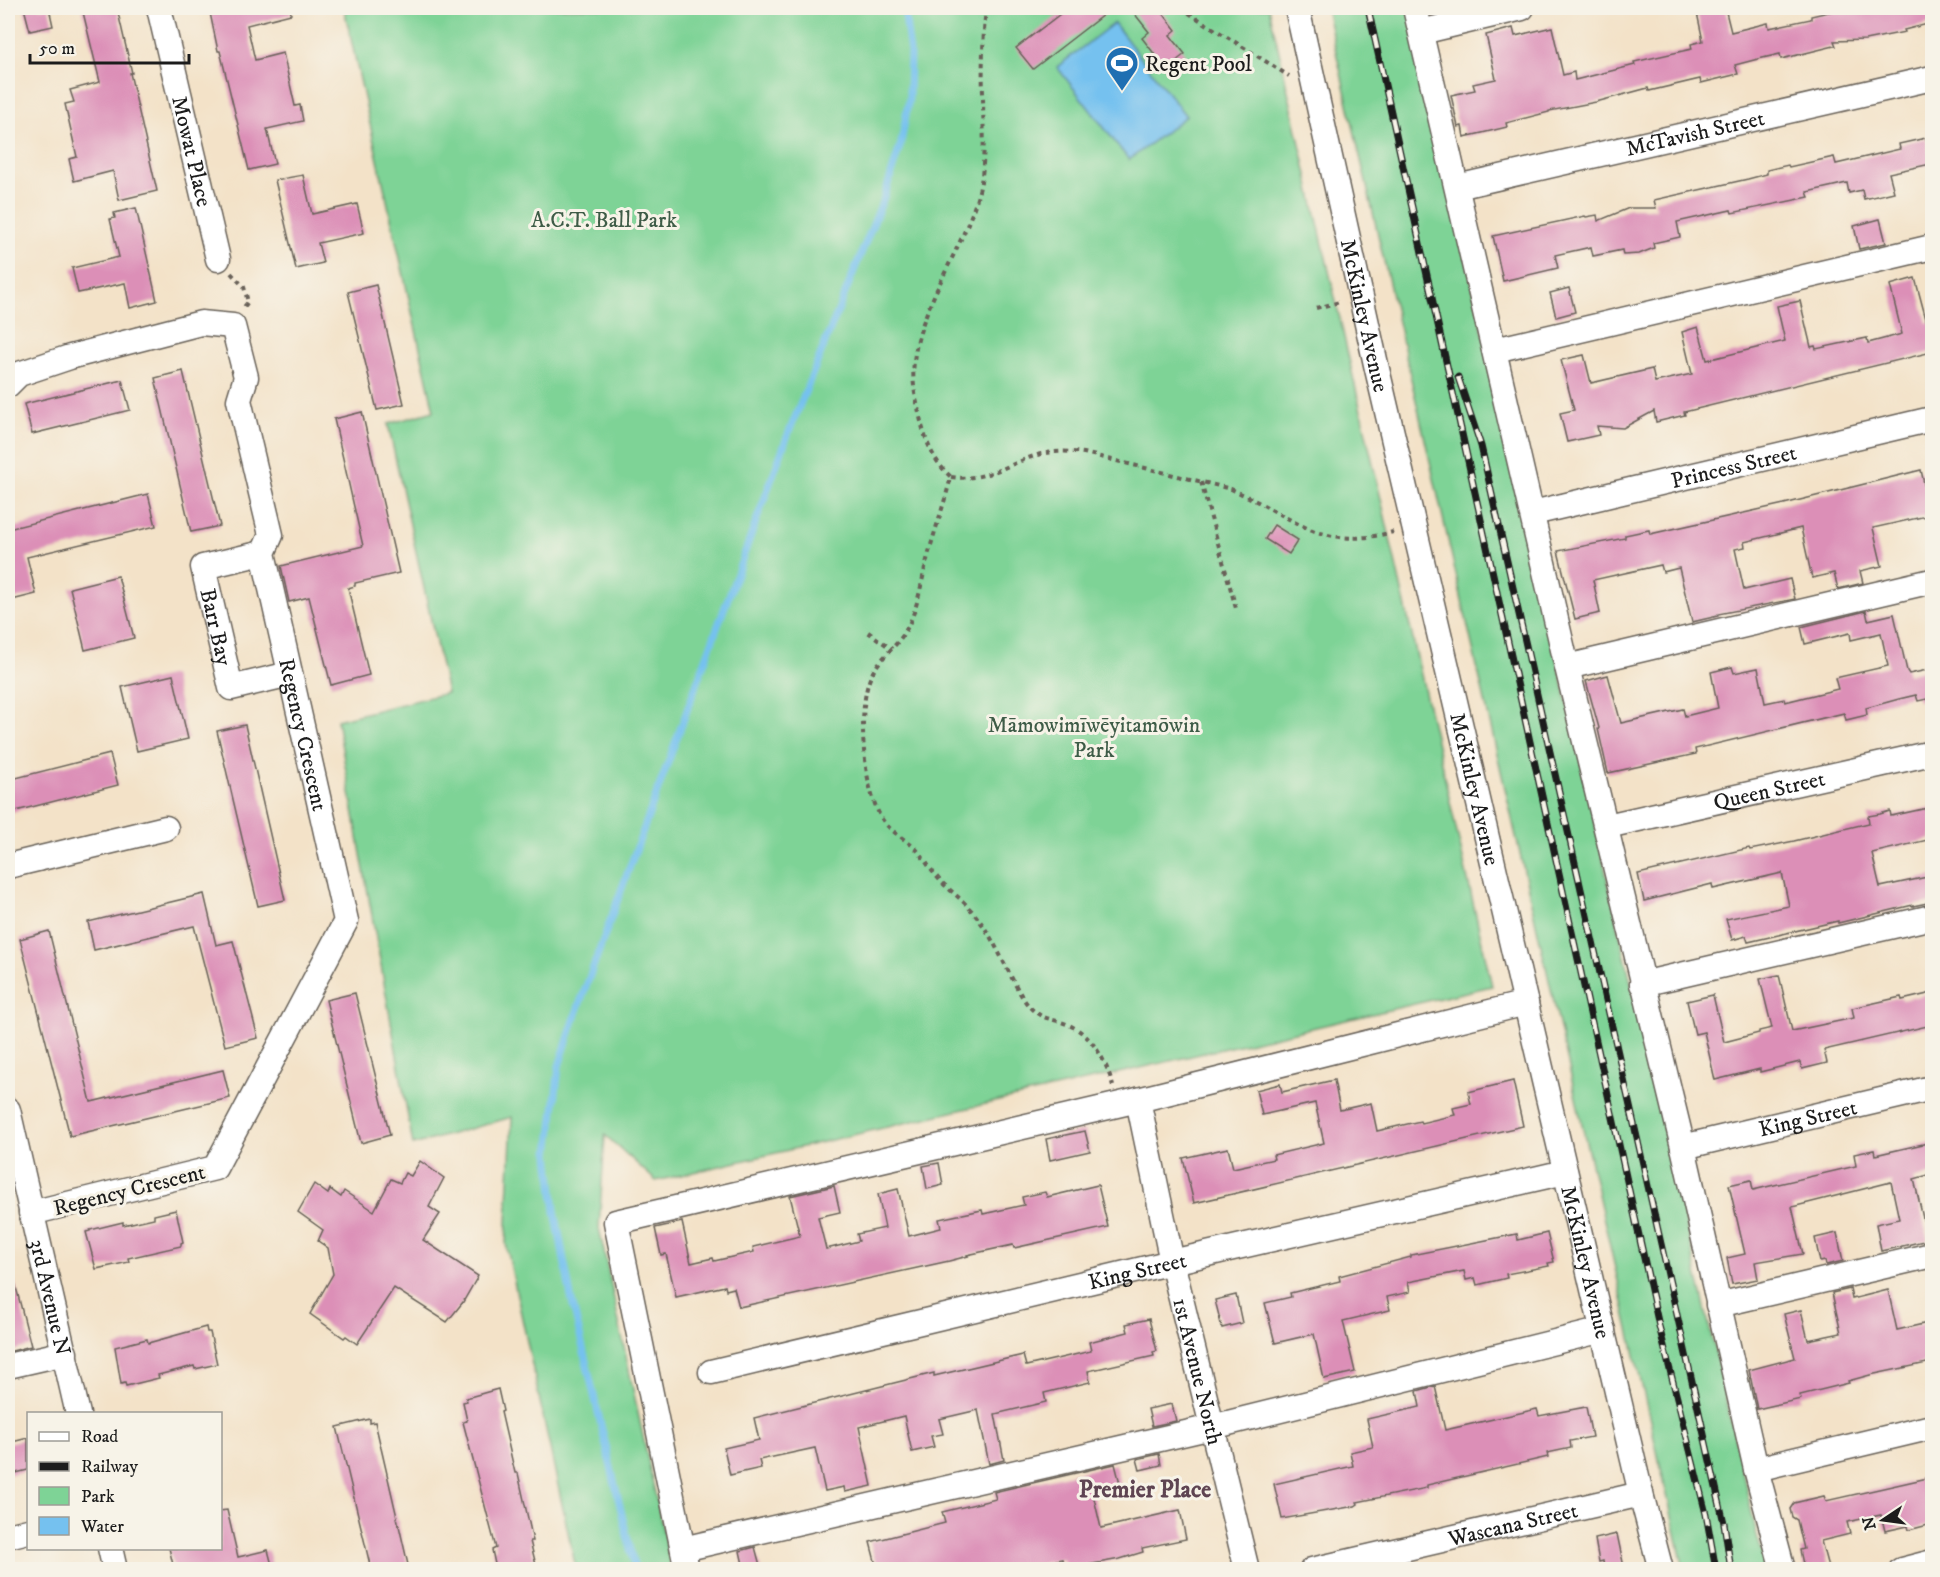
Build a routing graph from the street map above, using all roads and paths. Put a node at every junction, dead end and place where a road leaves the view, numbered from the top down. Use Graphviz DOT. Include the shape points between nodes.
graph roads {
  1 [pos="159,8"];
  2 [pos="986,8"];
  3 [pos="1297,8"];
  4 [pos="1415,8"];
  5 [pos="1522,8"];
  6 [pos="1182,9"];
  7 [pos="1421,32"];
  8 [pos="1932,78"];
  9 [pos="1316,92"];
  10 [pos="1457,187"];
  11 [pos="1932,247"];
  12 [pos="218,260"];
  13 [pos="233,326"];
  14 [pos="1495,350"];
  15 [pos="8,385"];
  16 [pos="1932,419"];
  17 [pos="951,477"];
  18 [pos="1201,482"];
  19 [pos="1533,513"];
  20 [pos="1414,526"];
  21 [pos="263,553"];
  22 [pos="1932,581"];
  23 [pos="1237,612"];
  24 [pos="868,632"];
  25 [pos="892,649"];
  26 [pos="1567,667"];
  27 [pos="290,674"];
  28 [pos="1932,753"];
  29 [pos="1607,826"];
  30 [pos="166,828"];
  31 [pos="8,866"];
  32 [pos="1932,917"];
  33 [pos="1642,984"];
  34 [pos="1526,1003"];
  35 [pos="1932,1088"];
  36 [pos="1127,1102"];
  37 [pos="8,1110"];
  38 [pos="1683,1147"];
  39 [pos="1565,1172"];
  40 [pos="22,1202"];
  41 [pos="1932,1255"];
  42 [pos="1172,1262"];
  43 [pos="1718,1305"];
  44 [pos="1603,1330"];
  45 [pos="65,1353"];
  46 [pos="8,1366"];
  47 [pos="711,1372"];
  48 [pos="78,1412"];
  49 [pos="1932,1426"];
  50 [pos="1212,1428"];
  51 [pos="1756,1469"];
  52 [pos="1641,1494"];
  53 [pos="27,1531"];
  54 [pos="8,1536"];
  55 [pos="111,1550"];
  56 [pos="685,1559"];
  57 [pos="1932,1562"];
  58 [pos="116,1569"];
  59 [pos="1247,1569"];
  60 [pos="1312,1569"];
  61 [pos="1661,1569"];
  62 [pos="1783,1569"];
  63 [pos="1901,1569"];
  1 -- 12 [label="street, Mowat Place"];
  2 -- 17 [label="path" via="981,176 968,223 925,319 914,368 923,431 940,467"];
  3 -- 9 [label="street, McKinley Avenue"];
  4 -- 7 [label="street"];
  5 -- 7 [label="street"];
  6 -- 9 [label="path"];
  7 -- 10 [label="street"];
  8 -- 10 [label="street, McTavish Street"];
  9 -- 20 [label="street, McKinley Avenue"];
  10 -- 14 [label="street"];
  11 -- 14 [label="street"];
  12 -- 13 [label="path" via="244,287 248,302"];
  13 -- 15 [label="street" via="201,323 70,357 19,374"];
  13 -- 21 [label="street, Regency Crescent" via="246,377 239,400 271,535"];
  14 -- 19 [label="street"];
  16 -- 19 [label="street, Princess Street"];
  17 -- 18 [label="path" via="974,478 1067,450"];
  17 -- 25 [label="path" via="912,617"];
  18 -- 20 [label="path" via="1231,489 1316,533 1335,537 1374,536"];
  18 -- 23 [label="path"];
  19 -- 26 [label="street"];
  20 -- 34 [label="street, McKinley Avenue"];
  21 -- 27 [label="street, Regency Crescent"];
  21 -- 27 [label="street, Barr Bay" via="203,567 231,688"];
  22 -- 26 [label="street"];
  24 -- 25 [label="path"];
  25 -- 36 [label="path" via="871,675 862,712 867,771 883,820 916,849 936,876 970,908 989,933 1027,1004 1046,1019 1071,1026 1085,1035"];
  26 -- 29 [label="street"];
  27 -- 40 [label="street, Regency Crescent" via="346,921 215,1168"];
  28 -- 29 [label="street, Queen Street"];
  29 -- 33 [label="street"];
  30 -- 31 [label="street"];
  32 -- 33 [label="street"];
  33 -- 38 [label="street"];
  34 -- 36 [label="street"];
  34 -- 39 [label="street, McKinley Avenue"];
  35 -- 38 [label="street, King Street"];
  36 -- 42 [label="street, 1st Avenue North"];
  36 -- 56 [label="street" via="616,1222"];
  37 -- 40 [label="street, 3rd Avenue N"];
  38 -- 43 [label="street"];
  39 -- 42 [label="street, King Street"];
  39 -- 44 [label="street, McKinley Avenue"];
  40 -- 45 [label="street, 3rd Avenue N"];
  41 -- 43 [label="street"];
  42 -- 47 [label="street, King Street"];
  42 -- 50 [label="street, 1st Avenue North"];
  43 -- 51 [label="street"];
  44 -- 50 [label="street"];
  44 -- 52 [label="street, McKinley Avenue"];
  45 -- 46 [label="street"];
  45 -- 48 [label="street, 3rd Avenue N"];
  49 -- 51 [label="street"];
  50 -- 56 [label="street"];
  50 -- 59 [label="street, 1st Avenue North"];
  51 -- 62 [label="street"];
  52 -- 60 [label="street, Wascana Street"];
  52 -- 61 [label="street, McKinley Avenue"];
  53 -- 54 [label="street"];
  55 -- 58 [label="street"];
  57 -- 63 [label="street"];
}
